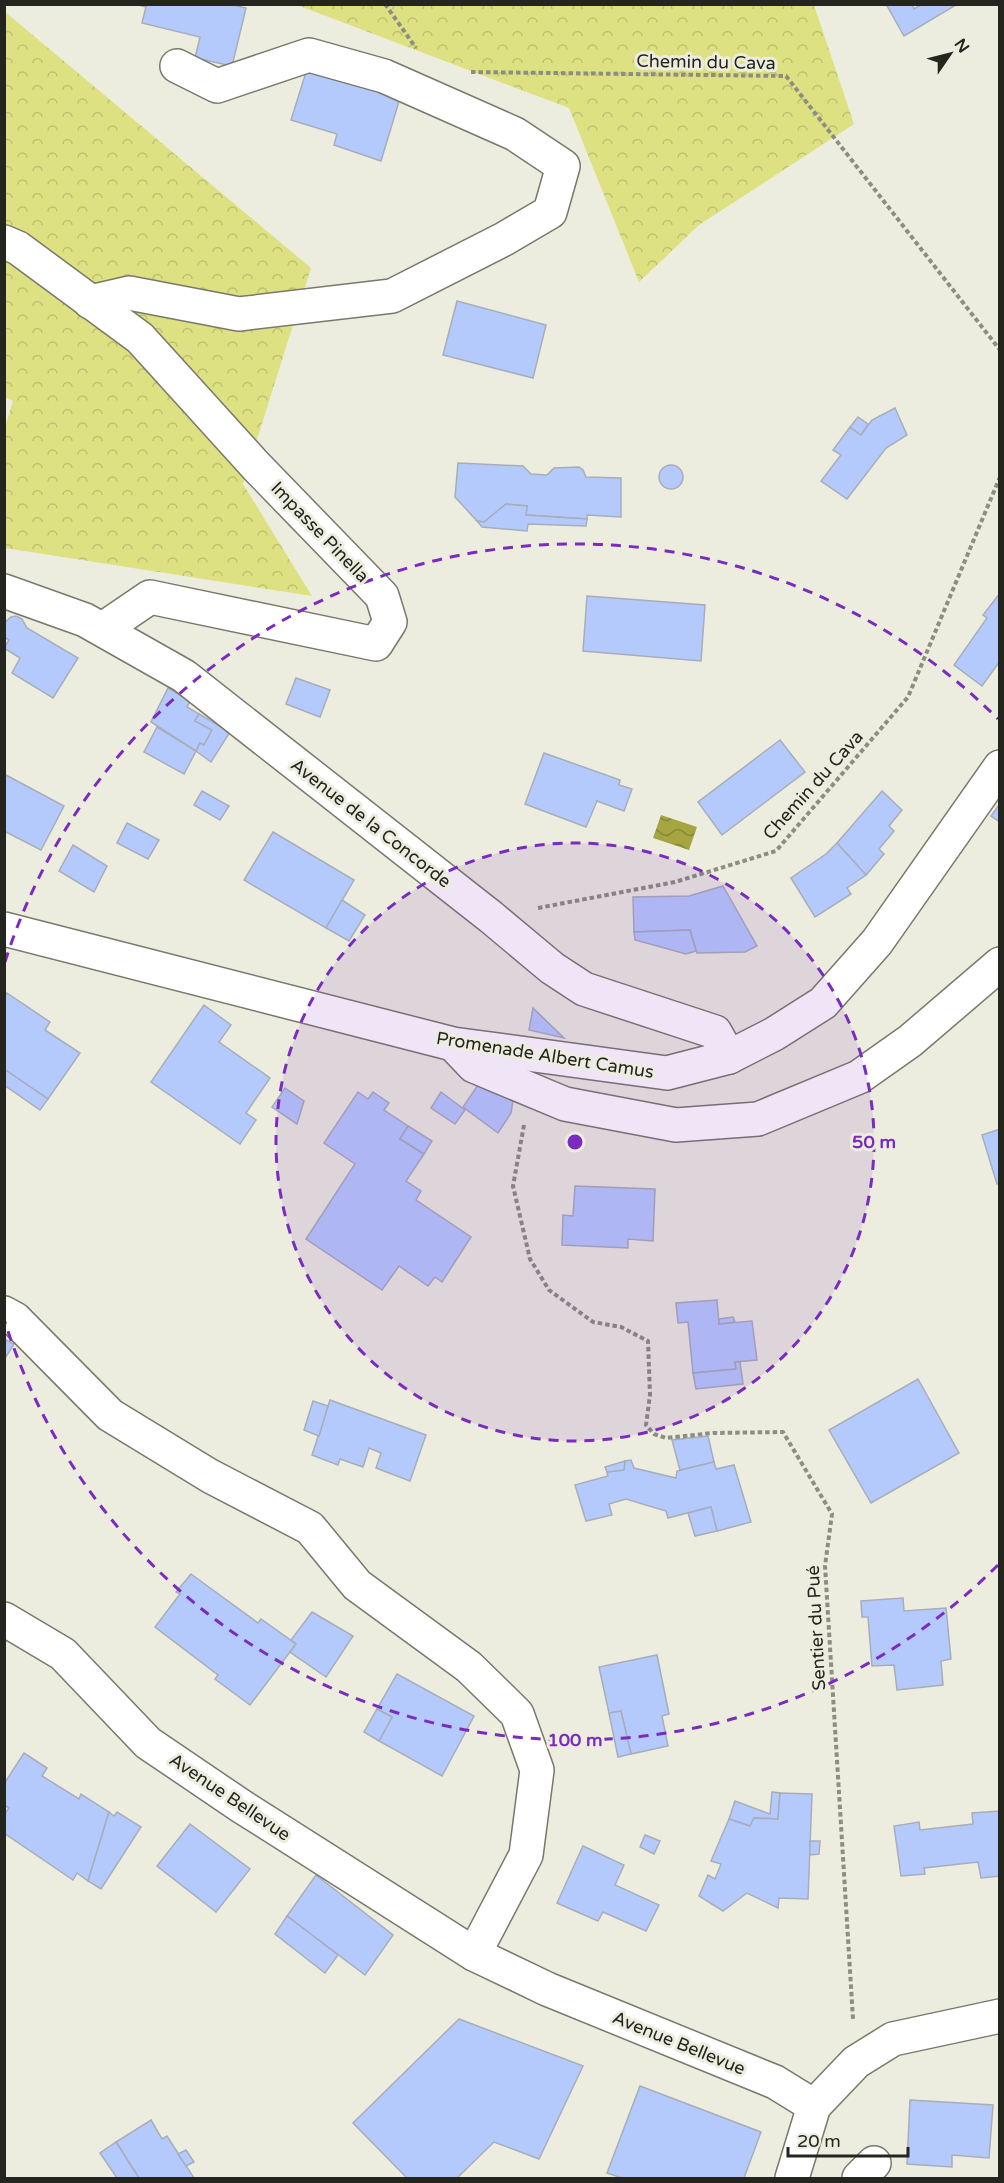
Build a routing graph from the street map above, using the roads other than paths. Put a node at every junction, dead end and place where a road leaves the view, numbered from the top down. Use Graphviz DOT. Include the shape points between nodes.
graph roads {
  1 [pos="177,66"];
  2 [pos="4,242"];
  3 [pos="90,302"];
  4 [pos="4,591"];
  5 [pos="103,629"];
  6 [pos="999,767"];
  7 [pos="4,929"];
  8 [pos="999,964"];
  9 [pos="453,1044"];
  10 [pos="729,1057"];
  11 [pos="4,1313"];
  12 [pos="4,1619"];
  13 [pos="474,1954"];
  14 [pos="999,2016"];
  15 [pos="814,2106"];
  16 [pos="792,2178"];
  1 -- 3 [label="street" via="217,86 309,55 384,76 514,134 563,166 550,212 392,296 239,314 129,293"];
  2 -- 3 [label="street, Impasse Pinella" via="18,248"];
  3 -- 5 [label="street, Impasse Pinella" via="140,338 382,596 390,622 376,644 150,597"];
  4 -- 5 [label="street, Avenue de la Concorde"];
  5 -- 10 [label="street, Avenue de la Concorde" via="184,676 552,968 584,989 715,1032"];
  6 -- 10 [label="street, Promenade Albert Camus" via="877,942 823,1003"];
  7 -- 9 [label="street, Promenade Albert Camus"];
  8 -- 9 [label="street" via="910,1041 859,1077 758,1119 676,1125 565,1104 474,1066"];
  9 -- 10 [label="street, Promenade Albert Camus" via="667,1073"];
  11 -- 13 [label="street" via="15,1319 110,1415 210,1476 310,1528 357,1585 469,1667 517,1714 537,1770 526,1855"];
  12 -- 13 [label="street, Avenue Bellevue" via="63,1653 148,1743"];
  13 -- 15 [label="street, Avenue Bellevue" via="546,1989 775,2082"];
  14 -- 15 [label="street" via="893,2039 856,2062"];
  15 -- 16 [label="street"];
}
